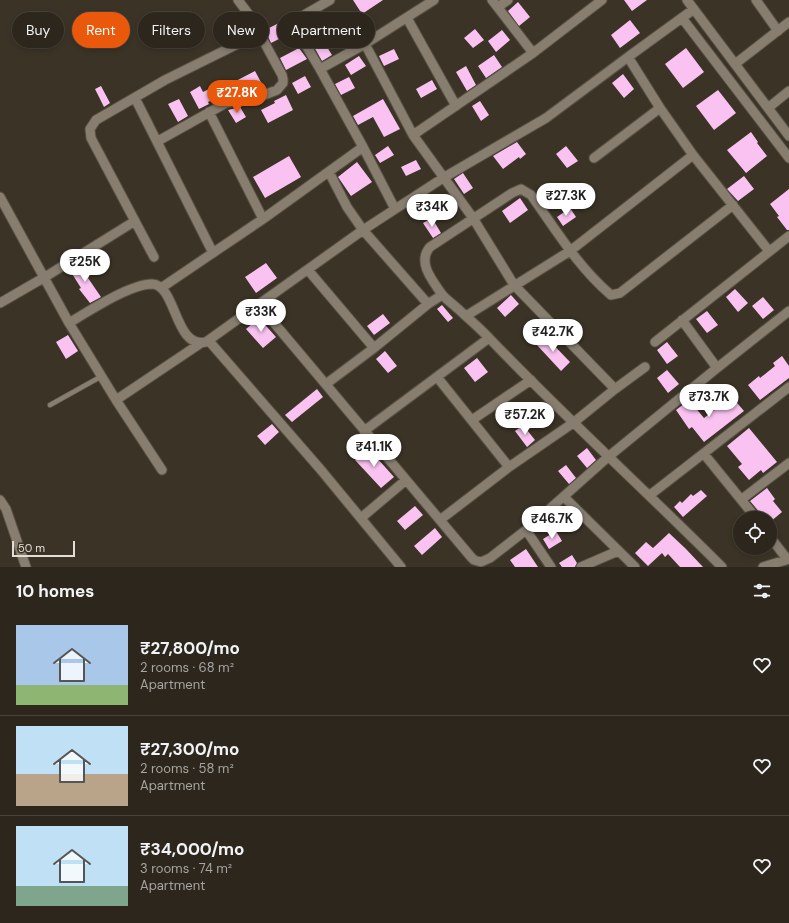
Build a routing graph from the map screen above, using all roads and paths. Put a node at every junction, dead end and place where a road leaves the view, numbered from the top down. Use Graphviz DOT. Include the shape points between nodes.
graph roads {
  1 [pos="238,0"];
  2 [pos="330,0"];
  3 [pos="434,0"];
  4 [pos="508,0"];
  5 [pos="602,0"];
  6 [pos="688,0"];
  7 [pos="756,0"];
  8 [pos="495,4"];
  9 [pos="694,9"];
  10 [pos="247,12"];
  11 [pos="407,18"];
  12 [pos="682,18"];
  13 [pos="789,22"];
  14 [pos="778,31"];
  15 [pos="375,38"];
  16 [pos="230,48"];
  17 [pos="268,48"];
  18 [pos="358,48"];
  19 [pos="367,48"];
  20 [pos="726,52"];
  21 [pos="533,53"];
  22 [pos="628,57"];
  23 [pos="715,61"];
  24 [pos="735,64"];
  25 [pos="320,69"];
  26 [pos="789,92"];
  27 [pos="135,98"];
  28 [pos="456,106"];
  29 [pos="660,108"];
  30 [pos="768,108"];
  31 [pos="209,112"];
  32 [pos="413,135"];
  33 [pos="789,136"];
  34 [pos="158,141"];
  35 [pos="363,147"];
  36 [pos="693,154"];
  37 [pos="594,158"];
  38 [pos="789,158"];
  39 [pos="329,172"];
  40 [pos="443,178"];
  41 [pos="0,197"];
  42 [pos="733,205"];
  43 [pos="395,209"];
  44 [pos="473,218"];
  45 [pos="263,219"];
  46 [pos="135,221"];
  47 [pos="363,230"];
  48 [pos="789,236"];
  49 [pos="570,251"];
  50 [pos="769,251"];
  51 [pos="213,253"];
  52 [pos="154,257"];
  53 [pos="308,270"];
  54 [pos="45,277"];
  55 [pos="514,285"];
  56 [pos="161,288"];
  57 [pos="442,295"];
  58 [pos="0,302"];
  59 [pos="428,304"];
  60 [pos="259,305"];
  61 [pos="789,311"];
  62 [pos="466,316"];
  63 [pos="682,320"];
  64 [pos="69,322"];
  65 [pos="489,338"];
  66 [pos="205,342"];
  67 [pos="655,342"];
  68 [pos="374,348"];
  69 [pos="646,367"];
  70 [pos="717,368"];
  71 [pos="102,376"];
  72 [pos="437,377"];
  73 [pos="531,380"];
  74 [pos="326,384"];
  75 [pos="789,387"];
  76 [pos="615,389"];
  77 [pos="116,400"];
  78 [pos="50,404"];
  79 [pos="472,420"];
  80 [pos="573,423"];
  81 [pos="364,432"];
  82 [pos="704,454"];
  83 [pos="608,457"];
  84 [pos="789,463"];
  85 [pos="510,467"];
  86 [pos="162,470"];
  87 [pos="406,480"];
  88 [pos="650,495"];
  89 [pos="564,496"];
  90 [pos="742,499"];
  91 [pos="0,500"];
  92 [pos="751,511"];
  93 [pos="361,518"];
  94 [pos="440,520"];
  95 [pos="526,530"];
  96 [pos="777,546"];
  97 [pos="618,551"];
  98 [pos="788,559"];
  99 [pos="26,567"];
  100 [pos="401,567"];
  101 [pos="551,567"];
  102 [pos="580,567"];
  103 [pos="635,567"];
  104 [pos="722,567"];
  105 [pos="763,567"];
  1 -- 10 [label="street"];
  2 -- 25 [label="street" via="292,22"];
  3 -- 11 [label="street"];
  4 -- 8 [label="street"];
  5 -- 21 [label="street"];
  6 -- 9 [label="street"];
  7 -- 14 [label="street"];
  8 -- 21 [label="street"];
  9 -- 12 [label="street"];
  9 -- 20 [label="street"];
  11 -- 15 [label="street"];
  11 -- 28 [label="street"];
  12 -- 22 [label="street"];
  12 -- 23 [label="street"];
  13 -- 14 [label="street"];
  14 -- 24 [label="street"];
  16 -- 27 [label="street"];
  17 -- 31 [label="street" via="284,79 282,86 259,97 226,103"];
  18 -- 25 [label="street"];
  19 -- 32 [label="street"];
  20 -- 23 [label="street"];
  20 -- 24 [label="street"];
  21 -- 28 [label="street"];
  22 -- 29 [label="street"];
  22 -- 40 [label="street" via="546,118"];
  23 -- 38 [label="street"];
  24 -- 30 [label="street"];
  25 -- 35 [label="street"];
  26 -- 30 [label="street"];
  27 -- 34 [label="street"];
  27 -- 46 [label="street" via="96,120 91,125 89,133"];
  28 -- 32 [label="street"];
  29 -- 36 [label="street"];
  29 -- 37 [label="street"];
  30 -- 33 [label="street"];
  31 -- 34 [label="street"];
  31 -- 45 [label="street"];
  32 -- 40 [label="street"];
  34 -- 51 [label="street"];
  35 -- 39 [label="street"];
  35 -- 43 [label="street"];
  36 -- 42 [label="street"];
  36 -- 49 [label="street"];
  39 -- 45 [label="street"];
  39 -- 47 [label="street" via="347,207"];
  40 -- 43 [label="street"];
  40 -- 44 [label="street"];
  41 -- 54 [label="street"];
  42 -- 49 [label="street" via="620,293 611,296"];
  42 -- 50 [label="street"];
  43 -- 47 [label="street"];
  44 -- 49 [label="street" via="512,193 525,190"];
  44 -- 55 [label="street"];
  44 -- 57 [label="street" via="430,247 425,254 427,270"];
  45 -- 51 [label="street"];
  46 -- 52 [label="street"];
  46 -- 54 [label="street"];
  47 -- 53 [label="street"];
  47 -- 59 [label="street"];
  48 -- 50 [label="street"];
  49 -- 55 [label="street"];
  50 -- 63 [label="street"];
  51 -- 56 [label="street"];
  53 -- 60 [label="street"];
  53 -- 68 [label="street"];
  54 -- 58 [label="street"];
  54 -- 64 [label="street"];
  55 -- 62 [label="street"];
  55 -- 76 [label="street"];
  56 -- 64 [label="street" via="153,284 132,288"];
  56 -- 66 [label="street" via="185,332 193,340"];
  57 -- 59 [label="street"];
  57 -- 62 [label="street"];
  59 -- 68 [label="street"];
  60 -- 66 [label="street"];
  60 -- 74 [label="street"];
  61 -- 70 [label="street"];
  62 -- 65 [label="street"];
  63 -- 67 [label="street"];
  63 -- 70 [label="street"];
  64 -- 71 [label="street"];
  65 -- 72 [label="street"];
  65 -- 73 [label="street"];
  66 -- 77 [label="street"];
  66 -- 93 [label="street"];
  68 -- 74 [label="street"];
  69 -- 76 [label="street"];
  70 -- 83 [label="street"];
  71 -- 77 [label="street"];
  71 -- 78 [label="lane"];
  72 -- 79 [label="street"];
  72 -- 81 [label="street"];
  73 -- 79 [label="street"];
  73 -- 80 [label="street"];
  74 -- 81 [label="street"];
  75 -- 82 [label="street"];
  76 -- 80 [label="street"];
  77 -- 86 [label="street"];
  79 -- 85 [label="street"];
  80 -- 83 [label="street"];
  80 -- 85 [label="street"];
  81 -- 87 [label="street"];
  82 -- 88 [label="street"];
  82 -- 90 [label="street"];
  83 -- 88 [label="street"];
  83 -- 89 [label="street"];
  84 -- 90 [label="street"];
  85 -- 94 [label="street"];
  87 -- 93 [label="street"];
  87 -- 94 [label="street"];
  88 -- 104 [label="street"];
  89 -- 95 [label="street"];
  89 -- 97 [label="street"];
  90 -- 92 [label="street"];
  91 -- 99 [label="street" via="6,509"];
  93 -- 100 [label="street"];
  94 -- 95 [label="street" via="471,557 481,562"];
  95 -- 101 [label="street"];
  96 -- 98 [label="street"];
  97 -- 102 [label="street"];
  97 -- 103 [label="street"];
  98 -- 105 [label="street"];
}
